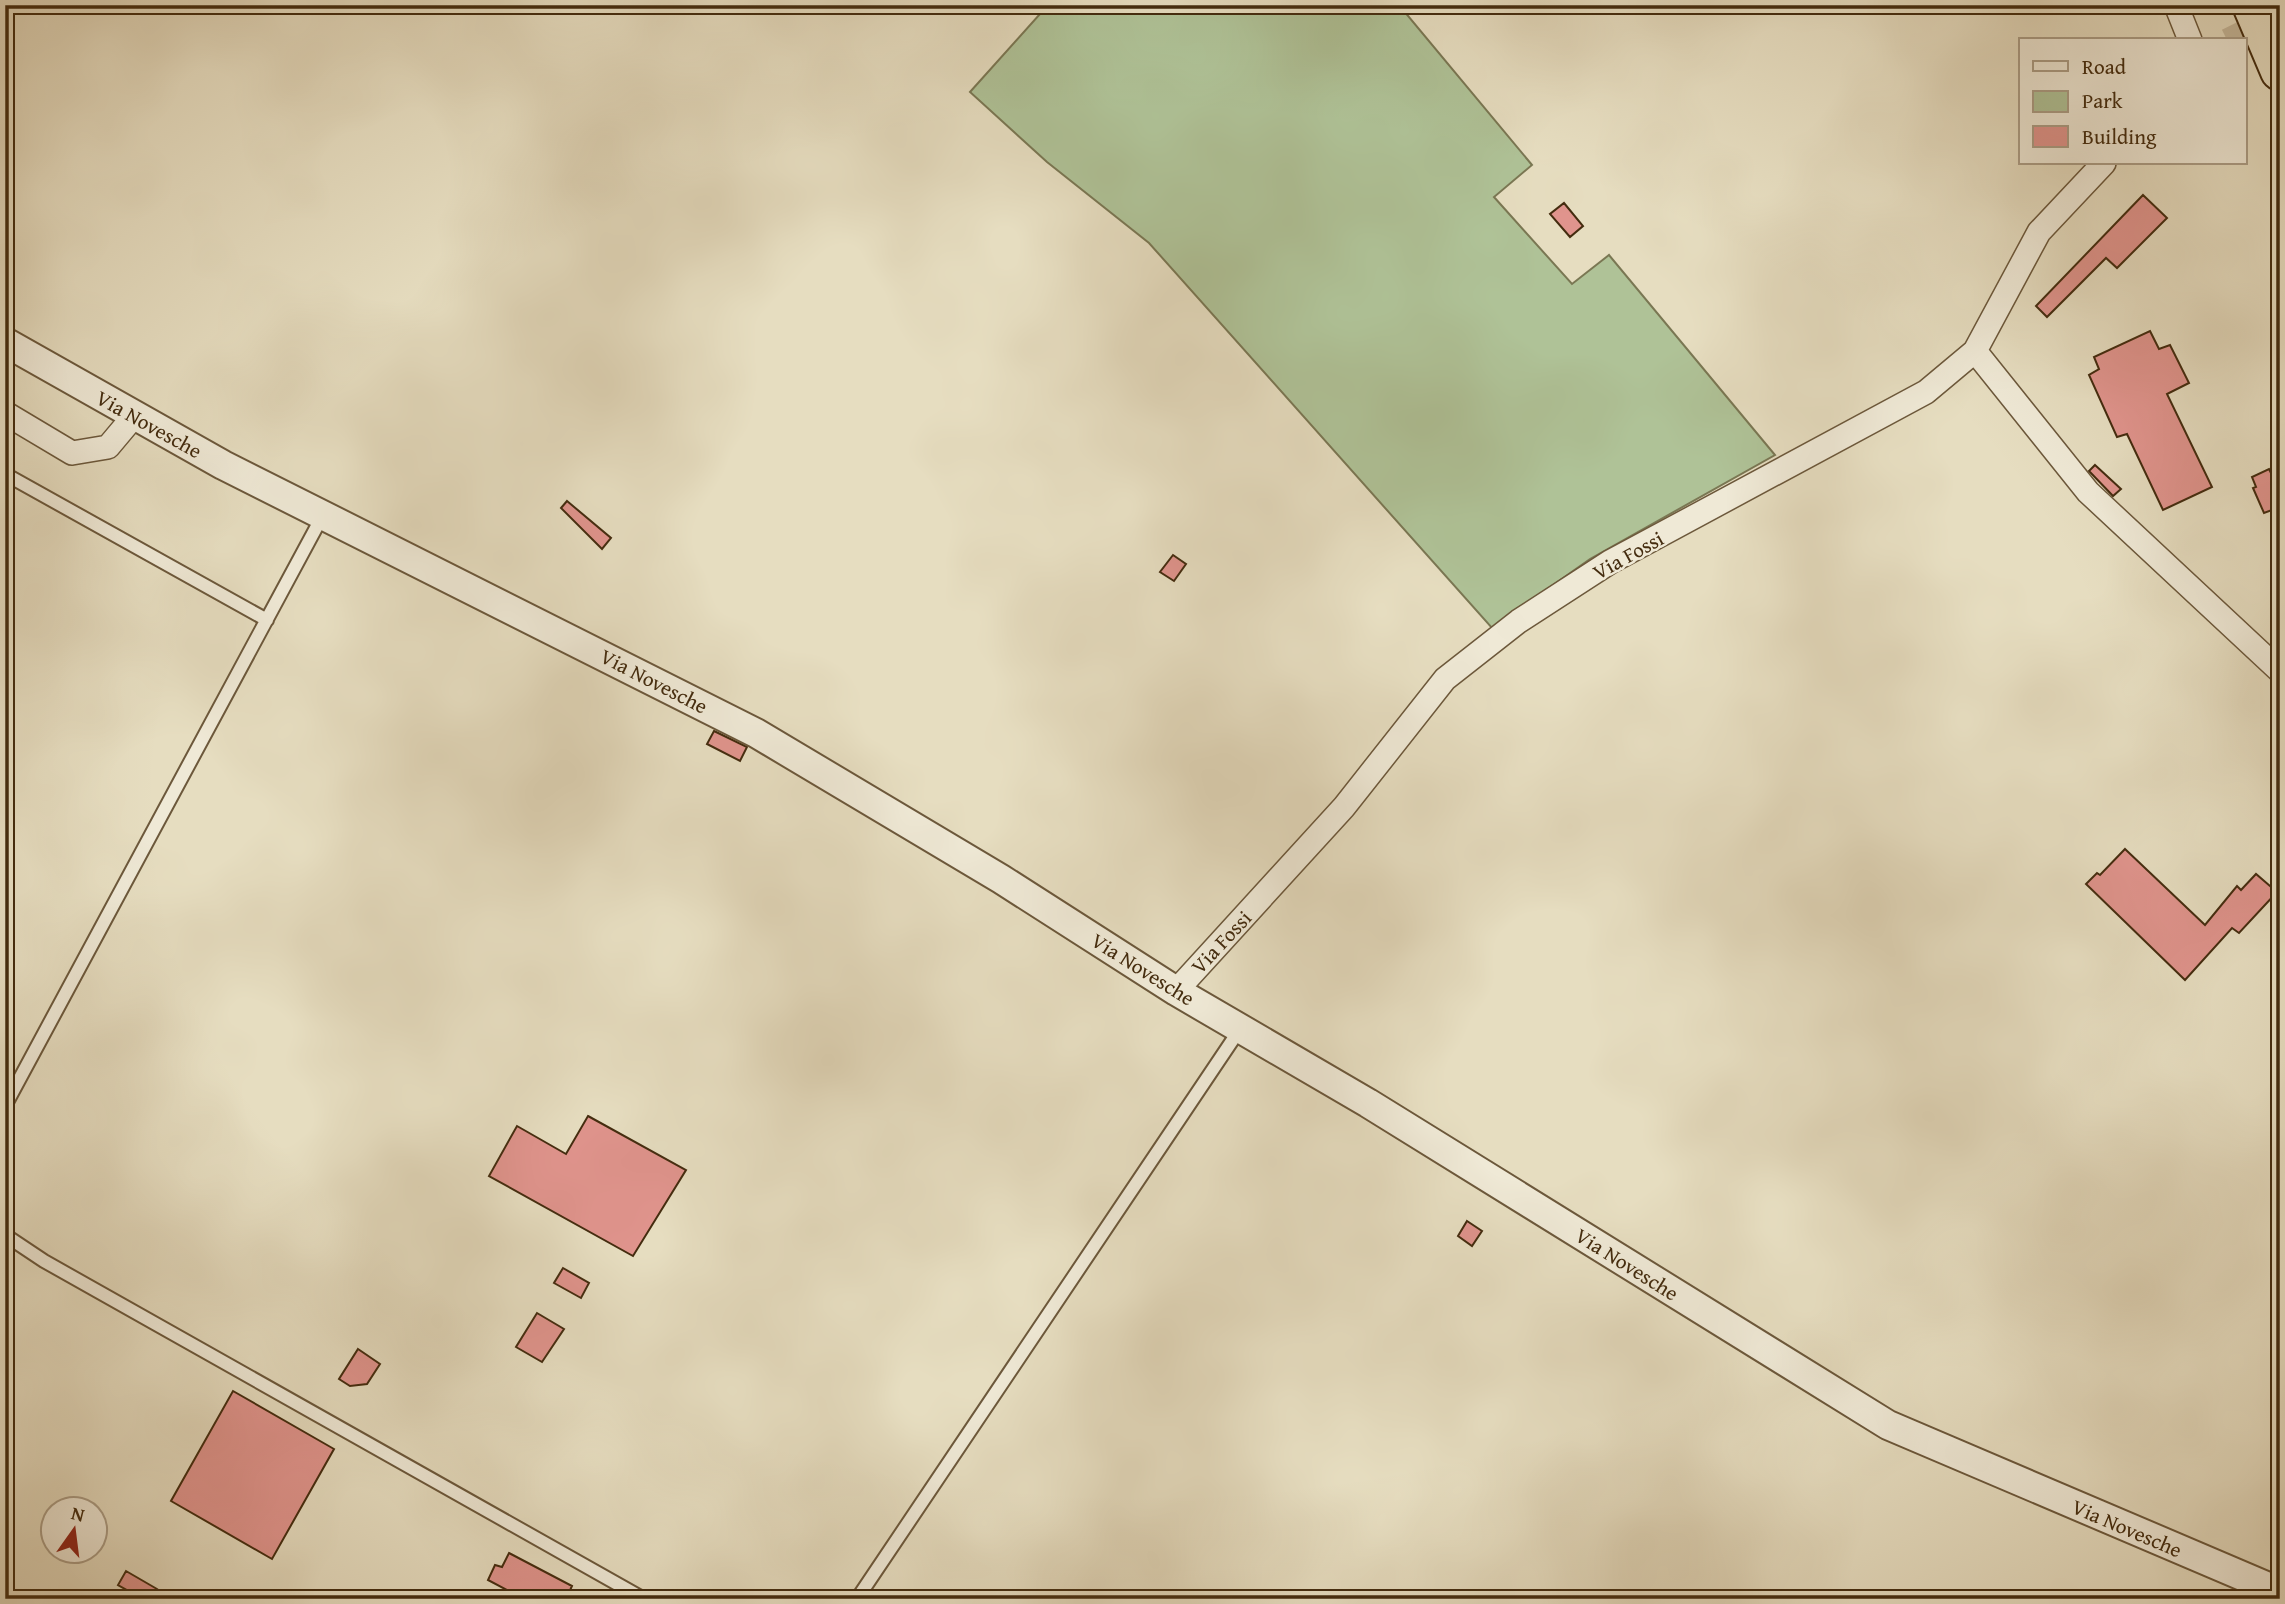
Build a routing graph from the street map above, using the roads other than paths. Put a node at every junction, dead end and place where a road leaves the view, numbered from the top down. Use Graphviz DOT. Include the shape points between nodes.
graph roads {
  1 [pos="2176,5"];
  2 [pos="2252,5"];
  3 [pos="2189,38"];
  4 [pos="2280,71"];
  5 [pos="2103,164"];
  6 [pos="5,342"];
  7 [pos="1975,351"];
  8 [pos="5,413"];
  9 [pos="134,416"];
  10 [pos="5,474"];
  11 [pos="323,515"];
  12 [pos="267,620"];
  13 [pos="2280,671"];
  14 [pos="1175,991"];
  15 [pos="1240,1029"];
  16 [pos="5,1106"];
  17 [pos="5,1235"];
  18 [pos="2280,1592"];
  19 [pos="644,1599"];
  20 [pos="857,1599"];
  1 -- 3 [label="street"];
  2 -- 4 [label="highway"];
  5 -- 7 [label="street, Via Fossi" via="2039,232"];
  6 -- 9 [label="street, Via Novesche"];
  7 -- 13 [label="street" via="2088,492"];
  7 -- 14 [label="street, Via Fossi" via="1926,391 1610,562 1519,621 1446,679 1344,807"];
  8 -- 9 [label="street" via="72,453 108,447"];
  9 -- 11 [label="street, Via Novesche"];
  10 -- 12 [label="lane"];
  11 -- 12 [label="lane"];
  11 -- 14 [label="street, Via Novesche" via="756,733 1002,879"];
  12 -- 16 [label="lane"];
  14 -- 15 [label="street, Via Novesche"];
  15 -- 18 [label="street, Via Novesche" via="1368,1103 1888,1425"];
  15 -- 20 [label="lane"];
  17 -- 19 [label="lane"];
}
